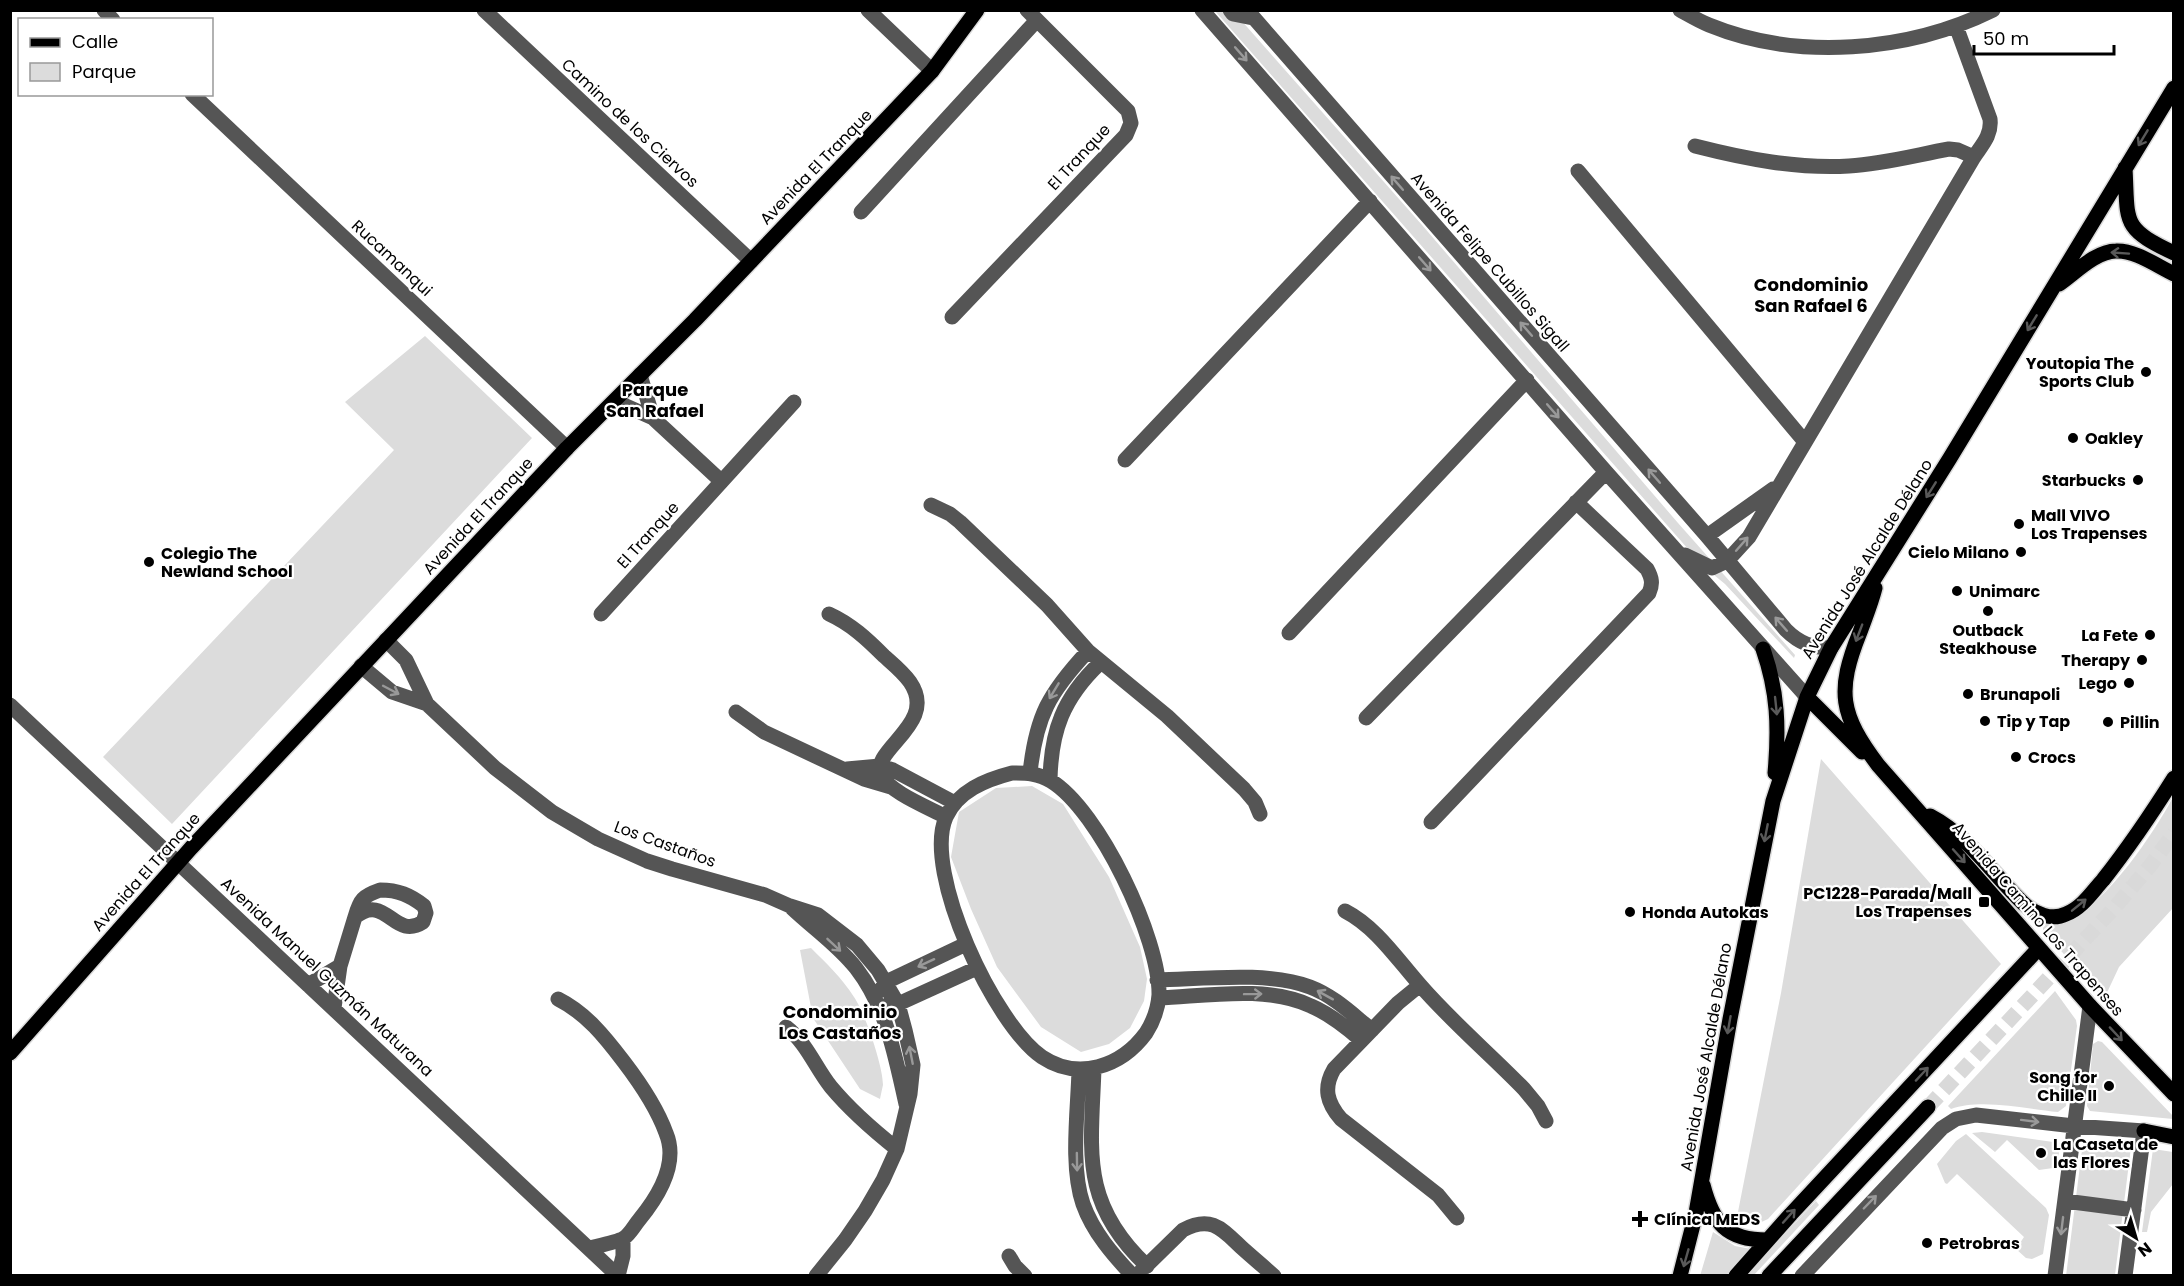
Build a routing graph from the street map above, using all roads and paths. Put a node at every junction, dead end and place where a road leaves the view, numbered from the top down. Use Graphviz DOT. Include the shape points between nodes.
graph roads {
  1 [pos="484,10"];
  2 [pos="868,10"];
  3 [pos="977,10"];
  4 [pos="1202,10"];
  5 [pos="1230,10"];
  6 [pos="1680,10"];
  7 [pos="1993,10"];
  8 [pos="1250,14"];
  9 [pos="1032,15"];
  10 [pos="1956,26"];
  11 [pos="932,71"];
  12 [pos="2174,88"];
  13 [pos="194,96"];
  14 [pos="1695,146"];
  15 [pos="1974,157"];
  16 [pos="2125,168"];
  17 [pos="1578,171"];
  18 [pos="1370,201"];
  19 [pos="861,212"];
  20 [pos="2174,253"];
  21 [pos="751,261"];
  22 [pos="2174,274"];
  23 [pos="2053,289"];
  24 [pos="952,316"];
  25 [pos="640,375"];
  26 [pos="1527,380"];
  27 [pos="615,401"];
  28 [pos="794,402"];
  29 [pos="653,418"];
  30 [pos="1805,442"];
  31 [pos="567,448"];
  32 [pos="1125,460"];
  33 [pos="1606,472"];
  34 [pos="721,481"];
  35 [pos="1778,486"];
  36 [pos="1576,502"];
  37 [pos="931,505"];
  38 [pos="1707,536"];
  39 [pos="1676,550"];
  40 [pos="1727,561"];
  41 [pos="1877,578"];
  42 [pos="601,614"];
  43 [pos="830,614"];
  44 [pos="1289,633"];
  45 [pos="386,640"];
  46 [pos="1831,648"];
  47 [pos="1763,649"];
  48 [pos="1088,651"];
  49 [pos="1100,663"];
  50 [pos="361,666"];
  51 [pos="1807,697"];
  52 [pos="427,704"];
  53 [pos="10,705"];
  54 [pos="736,712"];
  55 [pos="1366,718"];
  56 [pos="901,738"];
  57 [pos="1878,765"];
  58 [pos="880,766"];
  59 [pos="846,769"];
  60 [pos="1030,773"];
  61 [pos="905,776"];
  62 [pos="2174,778"];
  63 [pos="1050,780"];
  64 [pos="891,787"];
  65 [pos="1773,801"];
  66 [pos="955,803"];
  67 [pos="1917,809"];
  68 [pos="1260,814"];
  69 [pos="946,817"];
  70 [pos="1431,822"];
  71 [pos="177,862"];
  72 [pos="790,906"];
  73 [pos="1345,911"];
  74 [pos="355,917"];
  75 [pos="966,944"];
  76 [pos="2039,948"];
  77 [pos="340,966"];
  78 [pos="977,968"];
  79 [pos="1157,980"];
  80 [pos="886,982"];
  81 [pos="308,985"];
  82 [pos="1420,985"];
  83 [pos="876,998"];
  84 [pos="1159,998"];
  85 [pos="558,999"];
  86 [pos="898,1004"];
  87 [pos="2090,1006"];
  88 [pos="334,1008"];
  89 [pos="786,1027"];
  90 [pos="1366,1035"];
  91 [pos="10,1053"];
  92 [pos="1086,1070"];
  93 [pos="2174,1094"];
  94 [pos="906,1107"];
  95 [pos="1928,1107"];
  96 [pos="1546,1121"];
  97 [pos="2074,1126"];
  98 [pos="2144,1131"];
  99 [pos="2174,1137"];
  100 [pos="897,1149"];
  101 [pos="1702,1179"];
  102 [pos="2065,1201"];
  103 [pos="2133,1209"];
  104 [pos="1457,1218"];
  105 [pos="623,1239"];
  106 [pos="1767,1240"];
  107 [pos="589,1248"];
  108 [pos="1009,1256"];
  109 [pos="1139,1272"];
  110 [pos="618,1275"];
  111 [pos="816,1275"];
  112 [pos="1025,1275"];
  113 [pos="1274,1275"];
  114 [pos="1680,1275"];
  115 [pos="1736,1275"];
  116 [pos="1769,1275"];
  117 [pos="1802,1275"];
  118 [pos="2055,1275"];
  119 [pos="2125,1275"];
  1 -- 21 [label="street, Camino de los Ciervos"];
  2 -- 11 [label="street"];
  3 -- 11 [label="main road, Avenida El Tranque"];
  4 -- 18 [label="street, one-way"];
  5 -- 8 [label="street" via="1233,14"];
  6 -- 10 [label="street" via="1708,25 1746,37 1804,46 1892,42"];
  7 -- 10 [label="street"];
  38 -- 8 [label="street, Avenida Felipe Cubillos Sigall, one-way"];
  9 -- 19 [label="street, El Tranque"];
  9 -- 24 [label="street, El Tranque" via="1128,111 1130,129"];
  10 -- 15 [label="street" via="1990,119 1989,135"];
  11 -- 21 [label="main road, Avenida El Tranque"];
  12 -- 16 [label="main road, Avenida José Alcalde Délano, one-way"];
  13 -- 31 [label="street, Rucamanqui"];
  14 -- 15 [label="street" via="1768,162 1829,167 1949,149"];
  15 -- 30 [label="street"];
  16 -- 20 [label="main road" via="2127,216 2131,224 2145,240"];
  16 -- 23 [label="main road, Avenida José Alcalde Délano"];
  17 -- 30 [label="street"];
  18 -- 26 [label="street, one-way"];
  18 -- 32 [label="street"];
  21 -- 25 [label="main road, Avenida El Tranque"];
  22 -- 23 [label="main road, one-way" via="2128,252 2116,251 2096,258"];
  23 -- 41 [label="main road, Avenida José Alcalde Délano, one-way"];
  25 -- 27 [label="main road, Avenida El Tranque"];
  25 -- 29 [label="street"];
  26 -- 33 [label="street, one-way"];
  26 -- 44 [label="street"];
  27 -- 29 [label="street"];
  27 -- 31 [label="main road, Avenida El Tranque"];
  28 -- 34 [label="street, El Tranque"];
  29 -- 34 [label="street"];
  30 -- 35 [label="street"];
  31 -- 45 [label="main road, Avenida El Tranque"];
  33 -- 36 [label="street"];
  33 -- 39 [label="street"];
  34 -- 42 [label="street, El Tranque"];
  35 -- 38 [label="street"];
  40 -- 35 [label="street, one-way" via="1749,537"];
  36 -- 55 [label="street"];
  36 -- 70 [label="street" via="1647,569 1652,581 1649,593"];
  37 -- 48 [label="street" via="960,522 1047,605"];
  38 -- 40 [label="street, Avenida Felipe Cubillos Sigall"];
  39 -- 40 [label="street" via="1707,567"];
  39 -- 47 [label="street"];
  46 -- 40 [label="street, Avenida Felipe Cubillos Sigall, one-way" via="1812,647 1794,638"];
  41 -- 46 [label="main road, Avenida José Alcalde Délano"];
  41 -- 57 [label="main road, Avenida Camino Los Trapenses, one-way" via="1844,691 1851,724"];
  43 -- 56 [label="street" via="864,637 914,688 915,712"];
  45 -- 50 [label="main road, Avenida El Tranque"];
  45 -- 52 [label="street, Los Castaños" via="406,660"];
  46 -- 51 [label="main road, Avenida José Alcalde Délano"];
  47 -- 51 [label="street"];
  47 -- 65 [label="main road, one-way" via="1771,671 1778,719"];
  48 -- 49 [label="street"];
  48 -- 60 [label="street, one-way" via="1058,684 1046,706 1035,739"];
  49 -- 63 [label="street" via="1074,692 1060,717"];
  49 -- 68 [label="street" via="1167,716 1236,781 1250,795"];
  50 -- 52 [label="street, Los Castaños, one-way" via="392,692"];
  50 -- 71 [label="main road, Avenida El Tranque"];
  51 -- 57 [label="main road, Avenida Camino Los Trapenses"];
  51 -- 65 [label="main road, Avenida José Alcalde Délano"];
  52 -- 72 [label="street, Los Castaños" via="522,791 590,835 646,861 765,895"];
  53 -- 71 [label="street, Avenida Manuel Guzmán Maturana"];
  54 -- 59 [label="street" via="764,732"];
  56 -- 58 [label="street" via="885,754"];
  56 -- 61 [label="street" via="900,760"];
  57 -- 67 [label="main road, Avenida Camino Los Trapenses"];
  58 -- 59 [label="street"];
  58 -- 61 [label="street"];
  58 -- 64 [label="street"];
  59 -- 64 [label="street"];
  60 -- 63 [label="street"];
  60 -- 66 [label="street" via="1012,773 983,782"];
  61 -- 66 [label="street"];
  67 -- 62 [label="main road, one-way" via="1961,838 2032,911 2058,917 2087,898 2132,843"];
  63 -- 79 [label="street" via="1076,804 1119,869 1145,931"];
  64 -- 69 [label="street"];
  65 -- 101 [label="main road, Avenida José Alcalde Délano, one-way"];
  66 -- 69 [label="street"];
  67 -- 76 [label="main road, Avenida Camino Los Trapenses, one-way"];
  69 -- 75 [label="street" via="942,836 947,884"];
  71 -- 81 [label="street, Avenida Manuel Guzmán Maturana"];
  71 -- 91 [label="main road, Avenida El Tranque"];
  72 -- 80 [label="street, Los Castaños" via="818,915 845,934"];
  72 -- 83 [label="street, Los Castaños, one-way" via="849,960"];
  73 -- 82 [label="street" via="1390,949"];
  74 -- 77 [label="street"];
  75 -- 78 [label="street"];
  75 -- 80 [label="street, one-way"];
  76 -- 87 [label="main road, Avenida Camino Los Trapenses"];
  106 -- 76 [label="main road, one-way"];
  77 -- 81 [label="street"];
  77 -- 88 [label="street"];
  78 -- 86 [label="street"];
  78 -- 92 [label="street" via="1031,1047 1052,1063"];
  79 -- 84 [label="street"];
  90 -- 79 [label="street, one-way" via="1328,996 1296,983 1262,978"];
  80 -- 83 [label="street"];
  80 -- 86 [label="street, Los Castaños"];
  81 -- 88 [label="street, Avenida Manuel Guzmán Maturana"];
  82 -- 90 [label="street"];
  82 -- 96 [label="street" via="1524,1089"];
  83 -- 86 [label="street"];
  83 -- 94 [label="street, Los Castaños" via="891,1038"];
  84 -- 90 [label="street, one-way" via="1279,996 1310,1005"];
  84 -- 92 [label="street" via="1151,1024 1138,1043 1112,1063"];
  85 -- 105 [label="street" via="576,1008 604,1036 634,1076 667,1134 670,1152 664,1182 657,1197"];
  94 -- 86 [label="street, Los Castaños, one-way" via="913,1065"];
  87 -- 93 [label="main road, Avenida Camino Los Trapenses, one-way"];
  87 -- 97 [label="street"];
  88 -- 107 [label="street, Avenida Manuel Guzmán Maturana"];
  89 -- 100 [label="street" via="804,1044 848,1107"];
  90 -- 104 [label="street" via="1331,1074 1327,1086 1330,1105 1341,1119 1438,1195"];
  92 -- 109 [label="street" via="1078,1186 1095,1229 1118,1260"];
  94 -- 100 [label="street, Los Castaños"];
  95 -- 116 [label="main road"];
  97 -- 98 [label="street"];
  97 -- 102 [label="street"];
  117 -- 97 [label="street, one-way" via="1949,1123 1976,1115"];
  98 -- 99 [label="main road"];
  98 -- 103 [label="street"];
  100 -- 111 [label="street, Los Castaños" via="865,1211"];
  101 -- 106 [label="main road" via="1709,1205 1722,1227 1741,1238"];
  101 -- 114 [label="main road, Avenida José Alcalde Délano, one-way"];
  102 -- 103 [label="street"];
  102 -- 118 [label="street, one-way"];
  103 -- 119 [label="street"];
  105 -- 107 [label="street"];
  105 -- 110 [label="street"];
  106 -- 115 [label="main road"];
  107 -- 110 [label="street, Avenida Manuel Guzmán Maturana"];
  108 -- 112 [label="street"];
  109 -- 113 [label="street" via="1183,1230 1208,1224 1220,1228"];
}
